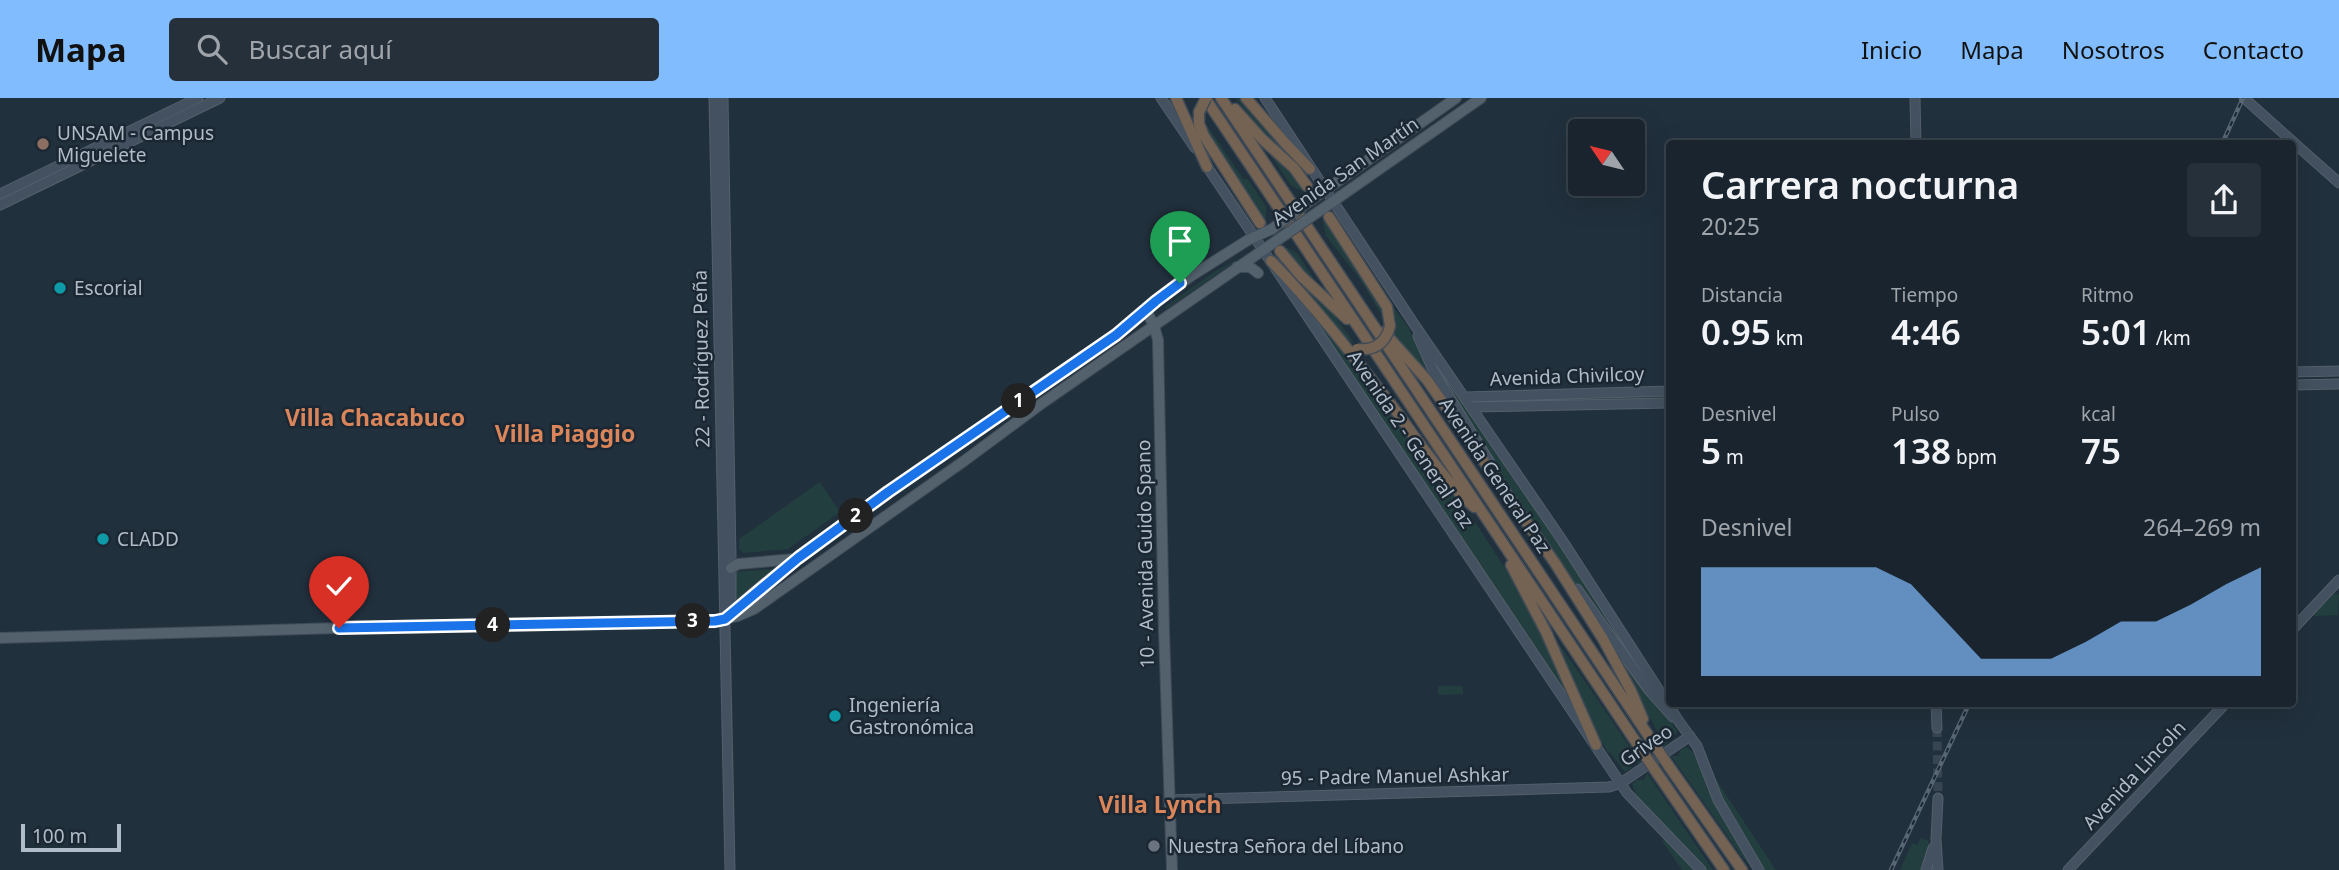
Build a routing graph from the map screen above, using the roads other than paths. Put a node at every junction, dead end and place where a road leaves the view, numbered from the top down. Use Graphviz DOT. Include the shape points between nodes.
graph roads {
  1 [pos="198,98"];
  2 [pos="220,98"];
  3 [pos="714,98"];
  4 [pos="723,98"];
  5 [pos="1161,98"];
  6 [pos="1176,98"];
  7 [pos="1205,98"];
  8 [pos="1223,98"];
  9 [pos="1246,98"];
  10 [pos="1265,98"];
  11 [pos="1457,98"];
  12 [pos="1481,98"];
  13 [pos="1915,98"];
  14 [pos="2244,98"];
  15 [pos="2251,98"];
  16 [pos="2283,131"];
  17 [pos="1916,140"];
  18 [pos="2293,140"];
  19 [pos="2296,143"];
  20 [pos="1207,167"];
  21 [pos="1310,169"];
  22 [pos="2339,183"];
  23 [pos="1307,186"];
  24 [pos="1325,191"];
  25 [pos="0,194"];
  26 [pos="1332,202"];
  27 [pos="0,205"];
  28 [pos="1329,217"];
  29 [pos="1260,223"];
  30 [pos="1256,238"];
  31 [pos="1264,249"];
  32 [pos="1280,251"];
  33 [pos="1271,261"];
  34 [pos="1237,267"];
  35 [pos="1258,273"];
  36 [pos="1146,310"];
  37 [pos="1367,314"];
  38 [pos="1414,324"];
  39 [pos="1154,326"];
  40 [pos="1343,343"];
  41 [pos="1384,366"];
  42 [pos="2339,371"];
  43 [pos="2296,372"];
  44 [pos="2339,384"];
  45 [pos="2296,385"];
  46 [pos="1666,391"];
  47 [pos="1465,397"];
  48 [pos="1666,403"];
  49 [pos="1472,407"];
  50 [pos="1506,490"];
  51 [pos="1486,519"];
  52 [pos="1499,537"];
  53 [pos="798,558"];
  54 [pos="733,563"];
  55 [pos="1555,563"];
  56 [pos="2339,580"];
  57 [pos="725,619"];
  58 [pos="2296,626"];
  59 [pos="0,638"];
  60 [pos="1666,701"];
  61 [pos="1670,707"];
  62 [pos="1936,707"];
  63 [pos="2222,707"];
  64 [pos="1680,723"];
  65 [pos="1937,727"];
  66 [pos="1690,736"];
  67 [pos="1650,738"];
  68 [pos="1596,745"];
  69 [pos="1621,783"];
  70 [pos="1938,798"];
  71 [pos="1169,800"];
  72 [pos="1936,839"];
  73 [pos="730,870"];
  74 [pos="1172,870"];
  75 [pos="1701,870"];
  76 [pos="1724,870"];
  77 [pos="1742,870"];
  78 [pos="1759,870"];
  79 [pos="1926,870"];
  80 [pos="1938,870"];
  81 [pos="2068,870"];
  1 -- 25 [label="street"];
  2 -- 27 [label="street"];
  3 -- 57 [label="street, 22 - Rodríguez Peña"];
  4 -- 54 [label="street, 22 - Rodríguez Peña"];
  5 -- 20 [label="street, Avenida 2 - General Paz"];
  6 -- 20 [label="highway"];
  7 -- 29 [label="highway, bridge" via="1199,112 1204,136"];
  7 -- 41 [label="highway, Avenida General Paz"];
  8 -- 23 [label="highway"];
  8 -- 37 [label="highway, Avenida General Paz"];
  9 -- 21 [label="highway"];
  10 -- 21 [label="street, Avenida General Paz"];
  11 -- 24 [label="main road, Avenida San Martín"];
  12 -- 26 [label="main road, Avenida San Martín"];
  13 -- 17 [label="street"];
  14 -- 16 [label="street"];
  15 -- 16 [label="street"];
  16 -- 18 [label="street"];
  19 -- 22 [label="street"];
  20 -- 30 [label="street, Avenida 2 - General Paz"];
  21 -- 24 [label="street, Avenida General Paz"];
  24 -- 26 [label="street, Avenida General Paz"];
  24 -- 30 [label="main road, Avenida San Martín, bridge"];
  26 -- 31 [label="main road, Avenida San Martín, bridge"];
  26 -- 38 [label="street, Avenida General Paz"];
  28 -- 40 [label="highway, bridge" via="1387,306 1390,326 1379,345 1357,349"];
  30 -- 31 [label="street, Avenida 2 - General Paz"];
  30 -- 36 [label="main road, Avenida San Martín" via="1215,260"];
  31 -- 33 [label="street, Avenida 2 - General Paz"];
  31 -- 34 [label="main road, Avenida San Martín"];
  32 -- 41 [label="highway" via="1347,318"];
  33 -- 40 [label="highway"];
  33 -- 68 [label="street, Avenida 2 - General Paz"];
  34 -- 35 [label="main road" via="1250,267"];
  34 -- 39 [label="main road, Avenida San Martín"];
  36 -- 39 [label="main road, 10 - Avenida Guido Spano"];
  36 -- 53 [label="main road, Avenida San Martín" via="1124,330"];
  37 -- 50 [label="highway" via="1427,380"];
  37 -- 67 [label="highway, Avenida General Paz"];
  38 -- 47 [label="street, Avenida General Paz"];
  38 -- 50 [label="street" via="1433,370"];
  39 -- 57 [label="main road, Avenida San Martín" via="754,609"];
  39 -- 71 [label="main road, 10 - Avenida Guido Spano" via="1158,340"];
  40 -- 51 [label="highway" via="1461,496"];
  41 -- 51 [label="highway, Avenida General Paz"];
  42 -- 43 [label="street"];
  44 -- 45 [label="street"];
  46 -- 47 [label="street, Avenida Chivilcoy"];
  47 -- 49 [label="street, Avenida General Paz"];
  48 -- 49 [label="street, Avenida Chivilcoy"];
  49 -- 60 [label="street, Avenida General Paz"];
  50 -- 55 [label="highway"];
  51 -- 52 [label="highway, Avenida General Paz"];
  52 -- 68 [label="highway"];
  52 -- 76 [label="highway, Avenida General Paz, bridge"];
  53 -- 54 [label="main road"];
  53 -- 57 [label="main road, Avenida San Martín"];
  54 -- 57 [label="street, 22 - Rodríguez Peña"];
  55 -- 64 [label="street" via="1648,689"];
  55 -- 67 [label="highway" via="1631,691"];
  56 -- 58 [label="street"];
  57 -- 59 [label="main road, Avenida San Martín"];
  57 -- 73 [label="street, 22 - Rodríguez Peña"];
  61 -- 64 [label="street, Avenida General Paz"];
  62 -- 65 [label="street"];
  63 -- 81 [label="street, Avenida Lincoln"];
  64 -- 66 [label="street, Avenida General Paz"];
  66 -- 69 [label="street, Griveo"];
  66 -- 78 [label="street, Avenida General Paz" via="1718,800"];
  67 -- 77 [label="highway, Avenida General Paz, bridge"];
  68 -- 69 [label="street, Avenida 2 - General Paz"];
  69 -- 71 [label="street, 95 - Padre Manuel Ashkar" via="1557,789"];
  69 -- 75 [label="street, Avenida 2 - General Paz"];
  70 -- 72 [label="street"];
  71 -- 74 [label="main road, 10 - Avenida Guido Spano"];
  72 -- 79 [label="street"];
  72 -- 80 [label="street"];
}
